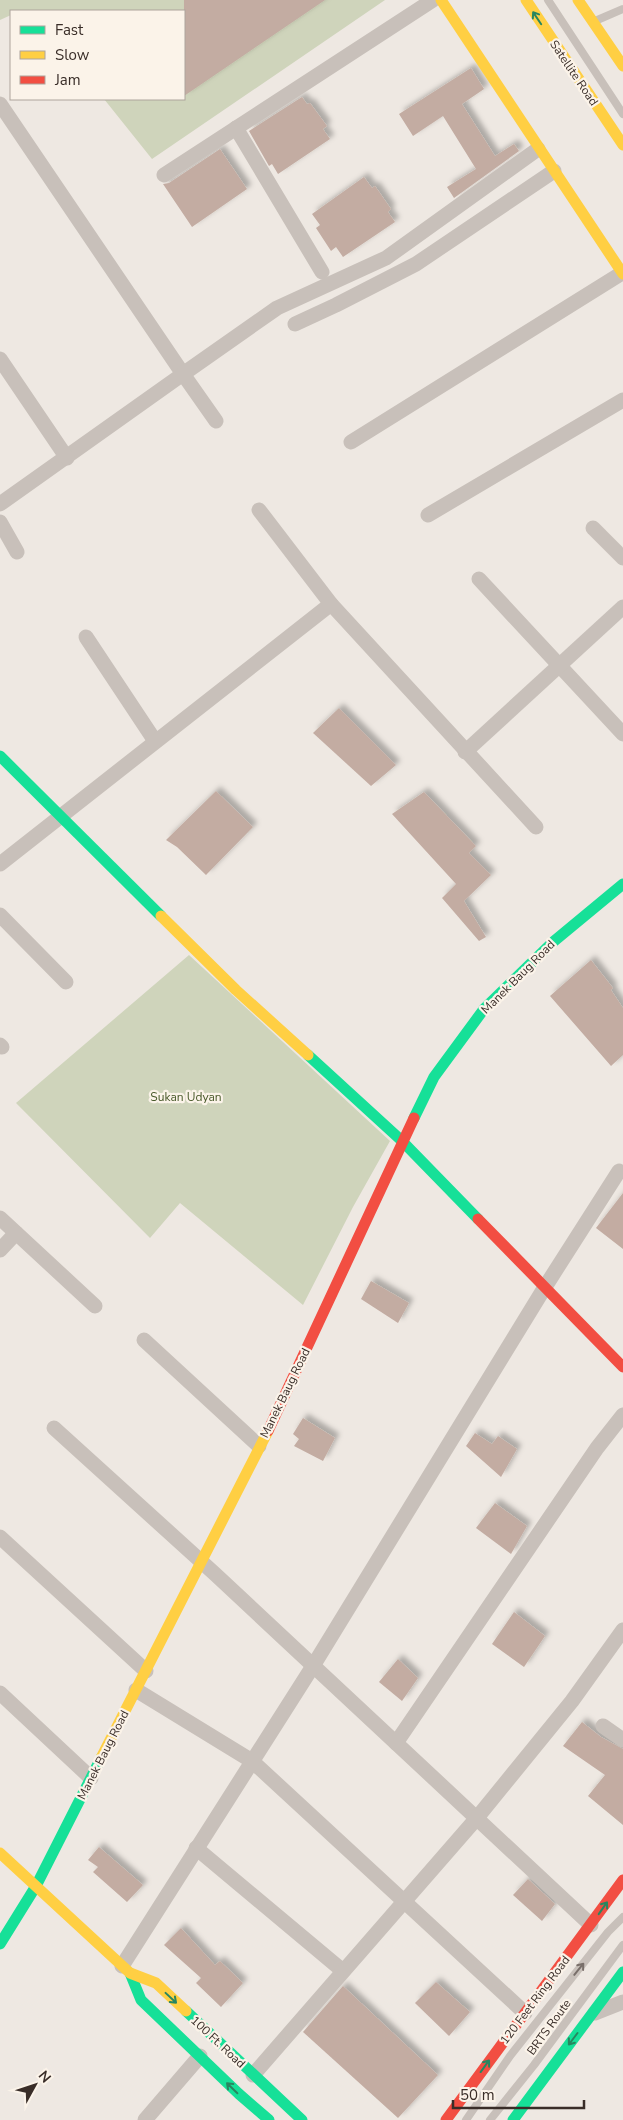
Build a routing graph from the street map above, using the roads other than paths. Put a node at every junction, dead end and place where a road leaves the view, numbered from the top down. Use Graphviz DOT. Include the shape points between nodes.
graph roads {
  1 [pos="526,0"];
  2 [pos="548,0"];
  3 [pos="578,0"];
  4 [pos="441,1"];
  5 [pos="623,8"];
  6 [pos="593,22"];
  7 [pos="623,66"];
  8 [pos="0,104"];
  9 [pos="623,114"];
  10 [pos="236,128"];
  11 [pos="623,145"];
  12 [pos="538,149"];
  13 [pos="554,171"];
  14 [pos="164,175"];
  15 [pos="322,272"];
  16 [pos="623,274"];
  17 [pos="295,324"];
  18 [pos="0,359"];
  19 [pos="183,374"];
  20 [pos="623,400"];
  21 [pos="216,420"];
  22 [pos="351,442"];
  23 [pos="67,458"];
  24 [pos="0,504"];
  25 [pos="259,510"];
  26 [pos="428,515"];
  27 [pos="0,522"];
  28 [pos="593,528"];
  29 [pos="17,552"];
  30 [pos="623,558"];
  31 [pos="479,579"];
  32 [pos="331,604"];
  33 [pos="623,607"];
  34 [pos="86,638"];
  35 [pos="561,665"];
  36 [pos="623,734"];
  37 [pos="156,741"];
  38 [pos="465,752"];
  39 [pos="0,756"];
  40 [pos="60,816"];
  41 [pos="536,827"];
  42 [pos="0,864"];
  43 [pos="623,884"];
  44 [pos="0,915"];
  45 [pos="66,982"];
  46 [pos="402,1141"];
  47 [pos="619,1171"];
  48 [pos="0,1218"];
  49 [pos="16,1233"];
  50 [pos="0,1250"];
  51 [pos="545,1287"];
  52 [pos="95,1306"];
  53 [pos="144,1340"];
  54 [pos="623,1367"];
  55 [pos="623,1415"];
  56 [pos="54,1428"];
  57 [pos="259,1446"];
  58 [pos="0,1537"];
  59 [pos="202,1563"];
  60 [pos="623,1630"];
  61 [pos="312,1666"];
  62 [pos="146,1671"];
  63 [pos="136,1690"];
  64 [pos="0,1693"];
  65 [pos="603,1726"];
  66 [pos="623,1740"];
  67 [pos="396,1743"];
  68 [pos="252,1761"];
  69 [pos="91,1778"];
  70 [pos="476,1819"];
  71 [pos="196,1848"];
  72 [pos="0,1853"];
  73 [pos="623,1880"];
  74 [pos="36,1886"];
  75 [pos="404,1902"];
  76 [pos="623,1917"];
  77 [pos="591,1925"];
  78 [pos="0,1944"];
  79 [pos="623,1945"];
  80 [pos="126,1969"];
  81 [pos="343,1972"];
  82 [pos="623,1972"];
  83 [pos="623,2002"];
  84 [pos="525,2013"];
  85 [pos="591,2014"];
  86 [pos="200,2056"];
  87 [pos="253,2075"];
  88 [pos="145,2120"];
  89 [pos="269,2120"];
  90 [pos="302,2120"];
  91 [pos="446,2120"];
  92 [pos="466,2120"];
  93 [pos="490,2120"];
  94 [pos="513,2120"];
  11 -- 1 [label="street, Satellite Road, one-way"];
  2 -- 9 [label="lane"];
  3 -- 6 [label="street"];
  4 -- 10 [label="street"];
  4 -- 12 [label="street"];
  5 -- 6 [label="lane"];
  6 -- 7 [label="street"];
  8 -- 19 [label="street"];
  10 -- 14 [label="street"];
  10 -- 15 [label="street"];
  12 -- 13 [label="street"];
  12 -- 19 [label="street" via="386,258 277,308"];
  13 -- 16 [label="street"];
  13 -- 17 [label="street" via="416,264"];
  16 -- 22 [label="street"];
  18 -- 23 [label="street"];
  19 -- 21 [label="street"];
  19 -- 23 [label="street"];
  20 -- 26 [label="street"];
  23 -- 24 [label="street"];
  25 -- 32 [label="street"];
  27 -- 29 [label="street"];
  28 -- 30 [label="street"];
  31 -- 35 [label="street"];
  32 -- 37 [label="street"];
  32 -- 38 [label="street"];
  33 -- 35 [label="street"];
  34 -- 37 [label="street"];
  35 -- 36 [label="street"];
  35 -- 38 [label="street"];
  37 -- 40 [label="street"];
  38 -- 41 [label="street"];
  39 -- 40 [label="street"];
  40 -- 42 [label="street"];
  40 -- 46 [label="street" via="236,990"];
  43 -- 46 [label="street, Manek Baug Road" via="553,942 484,1009 434,1077"];
  44 -- 45 [label="street"];
  46 -- 51 [label="street"];
  46 -- 57 [label="street, Manek Baug Road" via="281,1406"];
  47 -- 51 [label="street"];
  48 -- 49 [label="street"];
  49 -- 50 [label="street"];
  49 -- 52 [label="street"];
  51 -- 54 [label="street"];
  51 -- 61 [label="street"];
  53 -- 57 [label="street"];
  55 -- 67 [label="street"];
  56 -- 59 [label="street"];
  57 -- 59 [label="street, Manek Baug Road"];
  58 -- 62 [label="street"];
  59 -- 61 [label="street"];
  59 -- 62 [label="street, Manek Baug Road"];
  60 -- 70 [label="street" via="572,1701"];
  61 -- 67 [label="street"];
  61 -- 68 [label="street"];
  62 -- 63 [label="street, Manek Baug Road"];
  63 -- 68 [label="street"];
  63 -- 69 [label="street, Manek Baug Road"];
  64 -- 69 [label="street"];
  65 -- 66 [label="street"];
  67 -- 70 [label="street"];
  68 -- 71 [label="street"];
  68 -- 75 [label="street"];
  69 -- 74 [label="street, Manek Baug Road"];
  70 -- 75 [label="street"];
  70 -- 77 [label="street"];
  71 -- 80 [label="street"];
  71 -- 81 [label="street"];
  72 -- 74 [label="street, 100 Ft. Road"];
  77 -- 73 [label="street, 120 Feet Ring Road, one-way"];
  74 -- 78 [label="street, Manek Baug Road"];
  74 -- 80 [label="street, 100 Ft. Road"];
  75 -- 81 [label="street"];
  75 -- 84 [label="street"];
  92 -- 76 [label="lane, BRTS Route, one-way" via="510,2056"];
  77 -- 84 [label="street, 120 Feet Ring Road"];
  79 -- 93 [label="lane, BRTS Route"];
  80 -- 86 [label="street, 100 Ft. Road" via="141,2000"];
  80 -- 87 [label="street, 100 Ft. Road, one-way" via="156,1983"];
  81 -- 87 [label="street"];
  82 -- 85 [label="street"];
  83 -- 85 [label="street"];
  91 -- 84 [label="street, 120 Feet Ring Road, one-way"];
  85 -- 94 [label="street, one-way"];
  86 -- 88 [label="street"];
  89 -- 86 [label="street, 100 Ft. Road, one-way"];
  87 -- 90 [label="street, 100 Ft. Road"];
}
